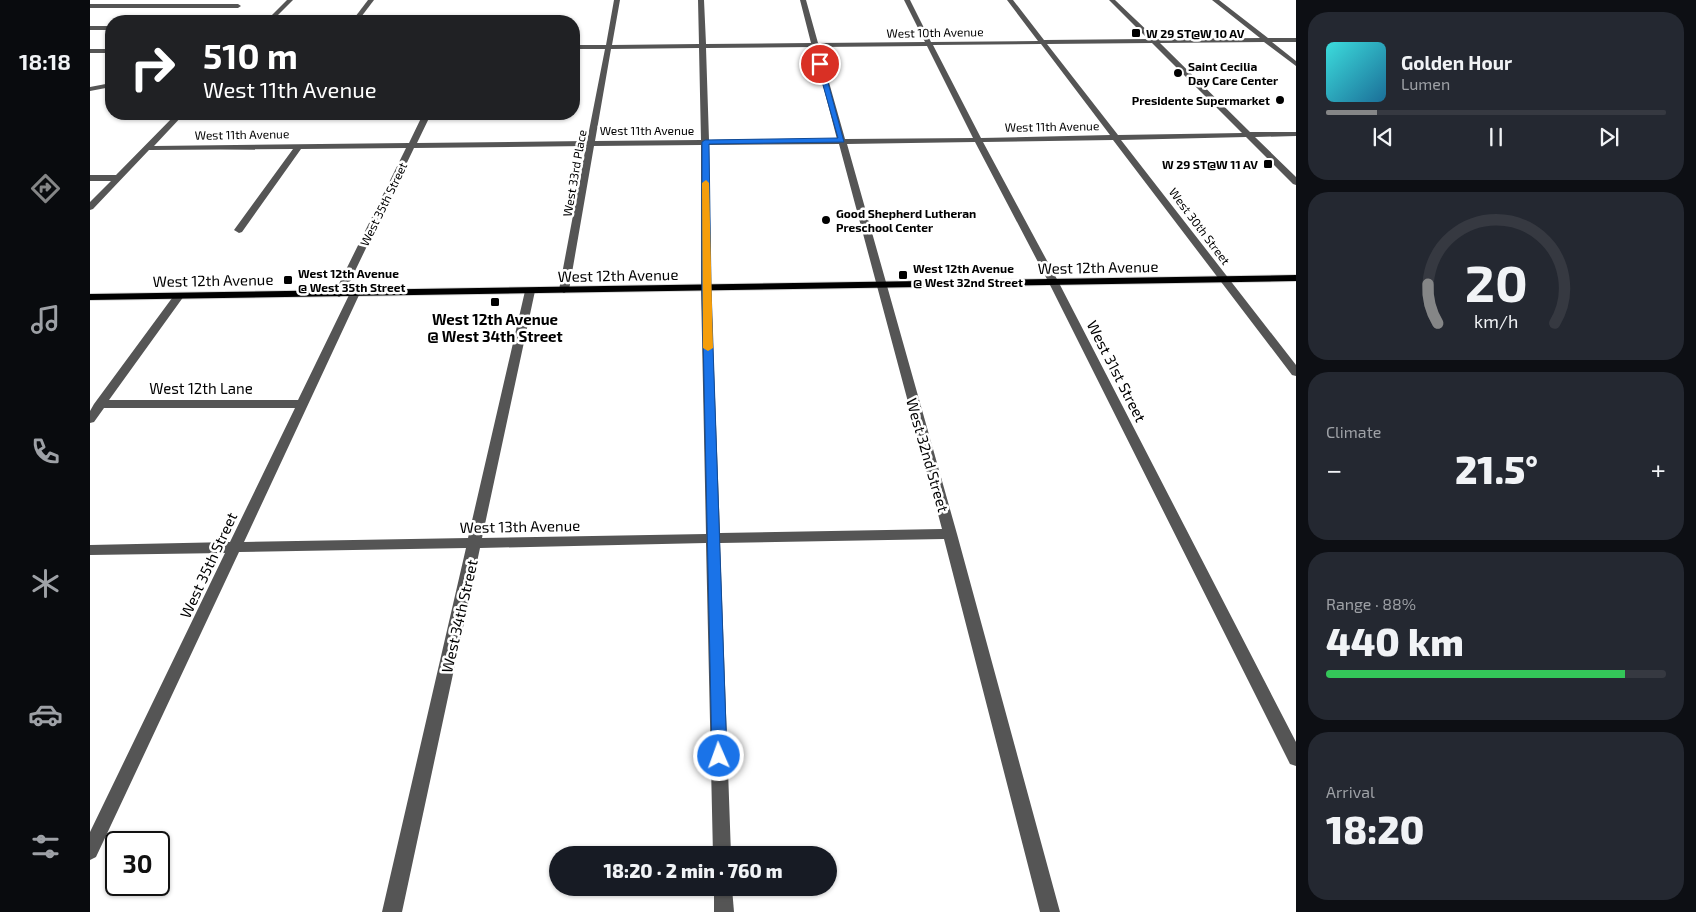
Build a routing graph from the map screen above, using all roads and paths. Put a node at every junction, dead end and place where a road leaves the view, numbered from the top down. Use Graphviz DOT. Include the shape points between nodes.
graph roads {
  1 [pos="215,0"];
  2 [pos="290,0"];
  3 [pos="371,0"];
  4 [pos="617,0"];
  5 [pos="701,0"];
  6 [pos="803,0"];
  7 [pos="906,0"];
  8 [pos="1010,0"];
  9 [pos="1112,0"];
  10 [pos="1215,0"];
  11 [pos="90,6"];
  12 [pos="208,6"];
  13 [pos="238,6"];
  14 [pos="275,15"];
  15 [pos="360,15"];
  16 [pos="90,28"];
  17 [pos="105,28"];
  18 [pos="1266,40"];
  19 [pos="1296,40"];
  20 [pos="1043,42"];
  21 [pos="1154,42"];
  22 [pos="929,43"];
  23 [pos="703,46"];
  24 [pos="814,46"];
  25 [pos="580,47"];
  26 [pos="608,47"];
  27 [pos="90,51"];
  28 [pos="105,51"];
  29 [pos="1296,64"];
  30 [pos="105,86"];
  31 [pos="90,89"];
  32 [pos="174,120"];
  33 [pos="424,120"];
  34 [pos="1248,134"];
  35 [pos="1296,134"];
  36 [pos="1116,137"];
  37 [pos="842,140"];
  38 [pos="978,140"];
  39 [pos="591,142"];
  40 [pos="705,142"];
  41 [pos="412,144"];
  42 [pos="299,146"];
  43 [pos="148,148"];
  44 [pos="90,178"];
  45 [pos="118,178"];
  46 [pos="1296,182"];
  47 [pos="90,207"];
  48 [pos="239,230"];
  49 [pos="1296,278"];
  50 [pos="1225,280"];
  51 [pos="1054,283"];
  52 [pos="881,285"];
  53 [pos="706,288"];
  54 [pos="564,290"];
  55 [pos="530,291"];
  56 [pos="355,293"];
  57 [pos="339,294"];
  58 [pos="179,296"];
  59 [pos="90,297"];
  60 [pos="1296,373"];
  61 [pos="100,404"];
  62 [pos="303,404"];
  63 [pos="90,418"];
  64 [pos="950,534"];
  65 [pos="713,539"];
  66 [pos="476,543"];
  67 [pos="234,547"];
  68 [pos="90,550"];
  69 [pos="1296,759"];
  70 [pos="722,846"];
  71 [pos="90,852"];
  72 [pos="723,896"];
  73 [pos="392,912"];
  74 [pos="724,912"];
  75 [pos="1050,912"];
  1 -- 12 [label="street"];
  2 -- 14 [label="street"];
  3 -- 15 [label="street"];
  4 -- 26 [label="street, West 33rd Place"];
  5 -- 23 [label="street"];
  6 -- 24 [label="street, West 32nd Street"];
  7 -- 22 [label="street, West 31st Street"];
  8 -- 20 [label="street, West 30th Street"];
  9 -- 21 [label="street"];
  10 -- 18 [label="street"];
  11 -- 12 [label="street"];
  12 -- 13 [label="street"];
  16 -- 17 [label="street"];
  18 -- 19 [label="street, West 10th Avenue"];
  18 -- 21 [label="street, West 10th Avenue"];
  18 -- 29 [label="street"];
  20 -- 21 [label="street, West 10th Avenue"];
  20 -- 22 [label="street, West 10th Avenue"];
  20 -- 36 [label="street, West 30th Street"];
  21 -- 34 [label="street"];
  22 -- 24 [label="street, West 10th Avenue"];
  22 -- 38 [label="street, West 31st Street"];
  23 -- 24 [label="street, West 10th Avenue"];
  23 -- 26 [label="street, West 10th Avenue"];
  23 -- 40 [label="street"];
  24 -- 37 [label="street, West 32nd Street"];
  25 -- 26 [label="street, West 10th Avenue"];
  26 -- 39 [label="street, West 33rd Place"];
  27 -- 28 [label="street"];
  30 -- 31 [label="street"];
  32 -- 43 [label="street"];
  33 -- 41 [label="street, West 35th Street"];
  34 -- 35 [label="street, West 11th Avenue"];
  34 -- 36 [label="street, West 11th Avenue"];
  34 -- 46 [label="street"];
  36 -- 38 [label="street, West 11th Avenue"];
  36 -- 50 [label="street, West 30th Street"];
  37 -- 38 [label="street, West 11th Avenue"];
  37 -- 40 [label="street, West 11th Avenue"];
  37 -- 52 [label="street, West 32nd Street"];
  38 -- 51 [label="street, West 31st Street"];
  39 -- 40 [label="street, West 11th Avenue"];
  39 -- 41 [label="street, West 11th Avenue"];
  39 -- 54 [label="street, West 33rd Place"];
  40 -- 53 [label="street"];
  41 -- 42 [label="street, West 11th Avenue"];
  41 -- 57 [label="street, West 35th Street"];
  42 -- 43 [label="street, West 11th Avenue"];
  42 -- 48 [label="street"];
  43 -- 45 [label="street"];
  44 -- 45 [label="street"];
  45 -- 47 [label="street"];
  49 -- 50 [label="main road, West 12th Avenue"];
  50 -- 51 [label="main road, West 12th Avenue"];
  50 -- 60 [label="street, West 30th Street"];
  51 -- 52 [label="main road, West 12th Avenue"];
  51 -- 69 [label="street, West 31st Street"];
  52 -- 53 [label="main road, West 12th Avenue"];
  52 -- 64 [label="street, West 32nd Street"];
  53 -- 54 [label="main road, West 12th Avenue"];
  53 -- 65 [label="street"];
  54 -- 55 [label="main road, West 12th Avenue"];
  55 -- 56 [label="main road, West 12th Avenue"];
  55 -- 66 [label="street, West 34th Street"];
  56 -- 57 [label="main road, West 12th Avenue"];
  56 -- 62 [label="street, West 35th Street"];
  57 -- 58 [label="main road, West 12th Avenue"];
  58 -- 59 [label="main road, West 12th Avenue"];
  58 -- 61 [label="street"];
  61 -- 62 [label="street, West 12th Lane"];
  61 -- 63 [label="street"];
  62 -- 67 [label="street, West 35th Street"];
  64 -- 65 [label="street, West 13th Avenue"];
  64 -- 75 [label="street, West 32nd Street"];
  65 -- 66 [label="street, West 13th Avenue"];
  65 -- 70 [label="street"];
  66 -- 67 [label="street, West 13th Avenue"];
  66 -- 73 [label="street, West 34th Street"];
  67 -- 68 [label="street, West 13th Avenue"];
  67 -- 71 [label="street, West 35th Street"];
  72 -- 74 [label="street"];
}
